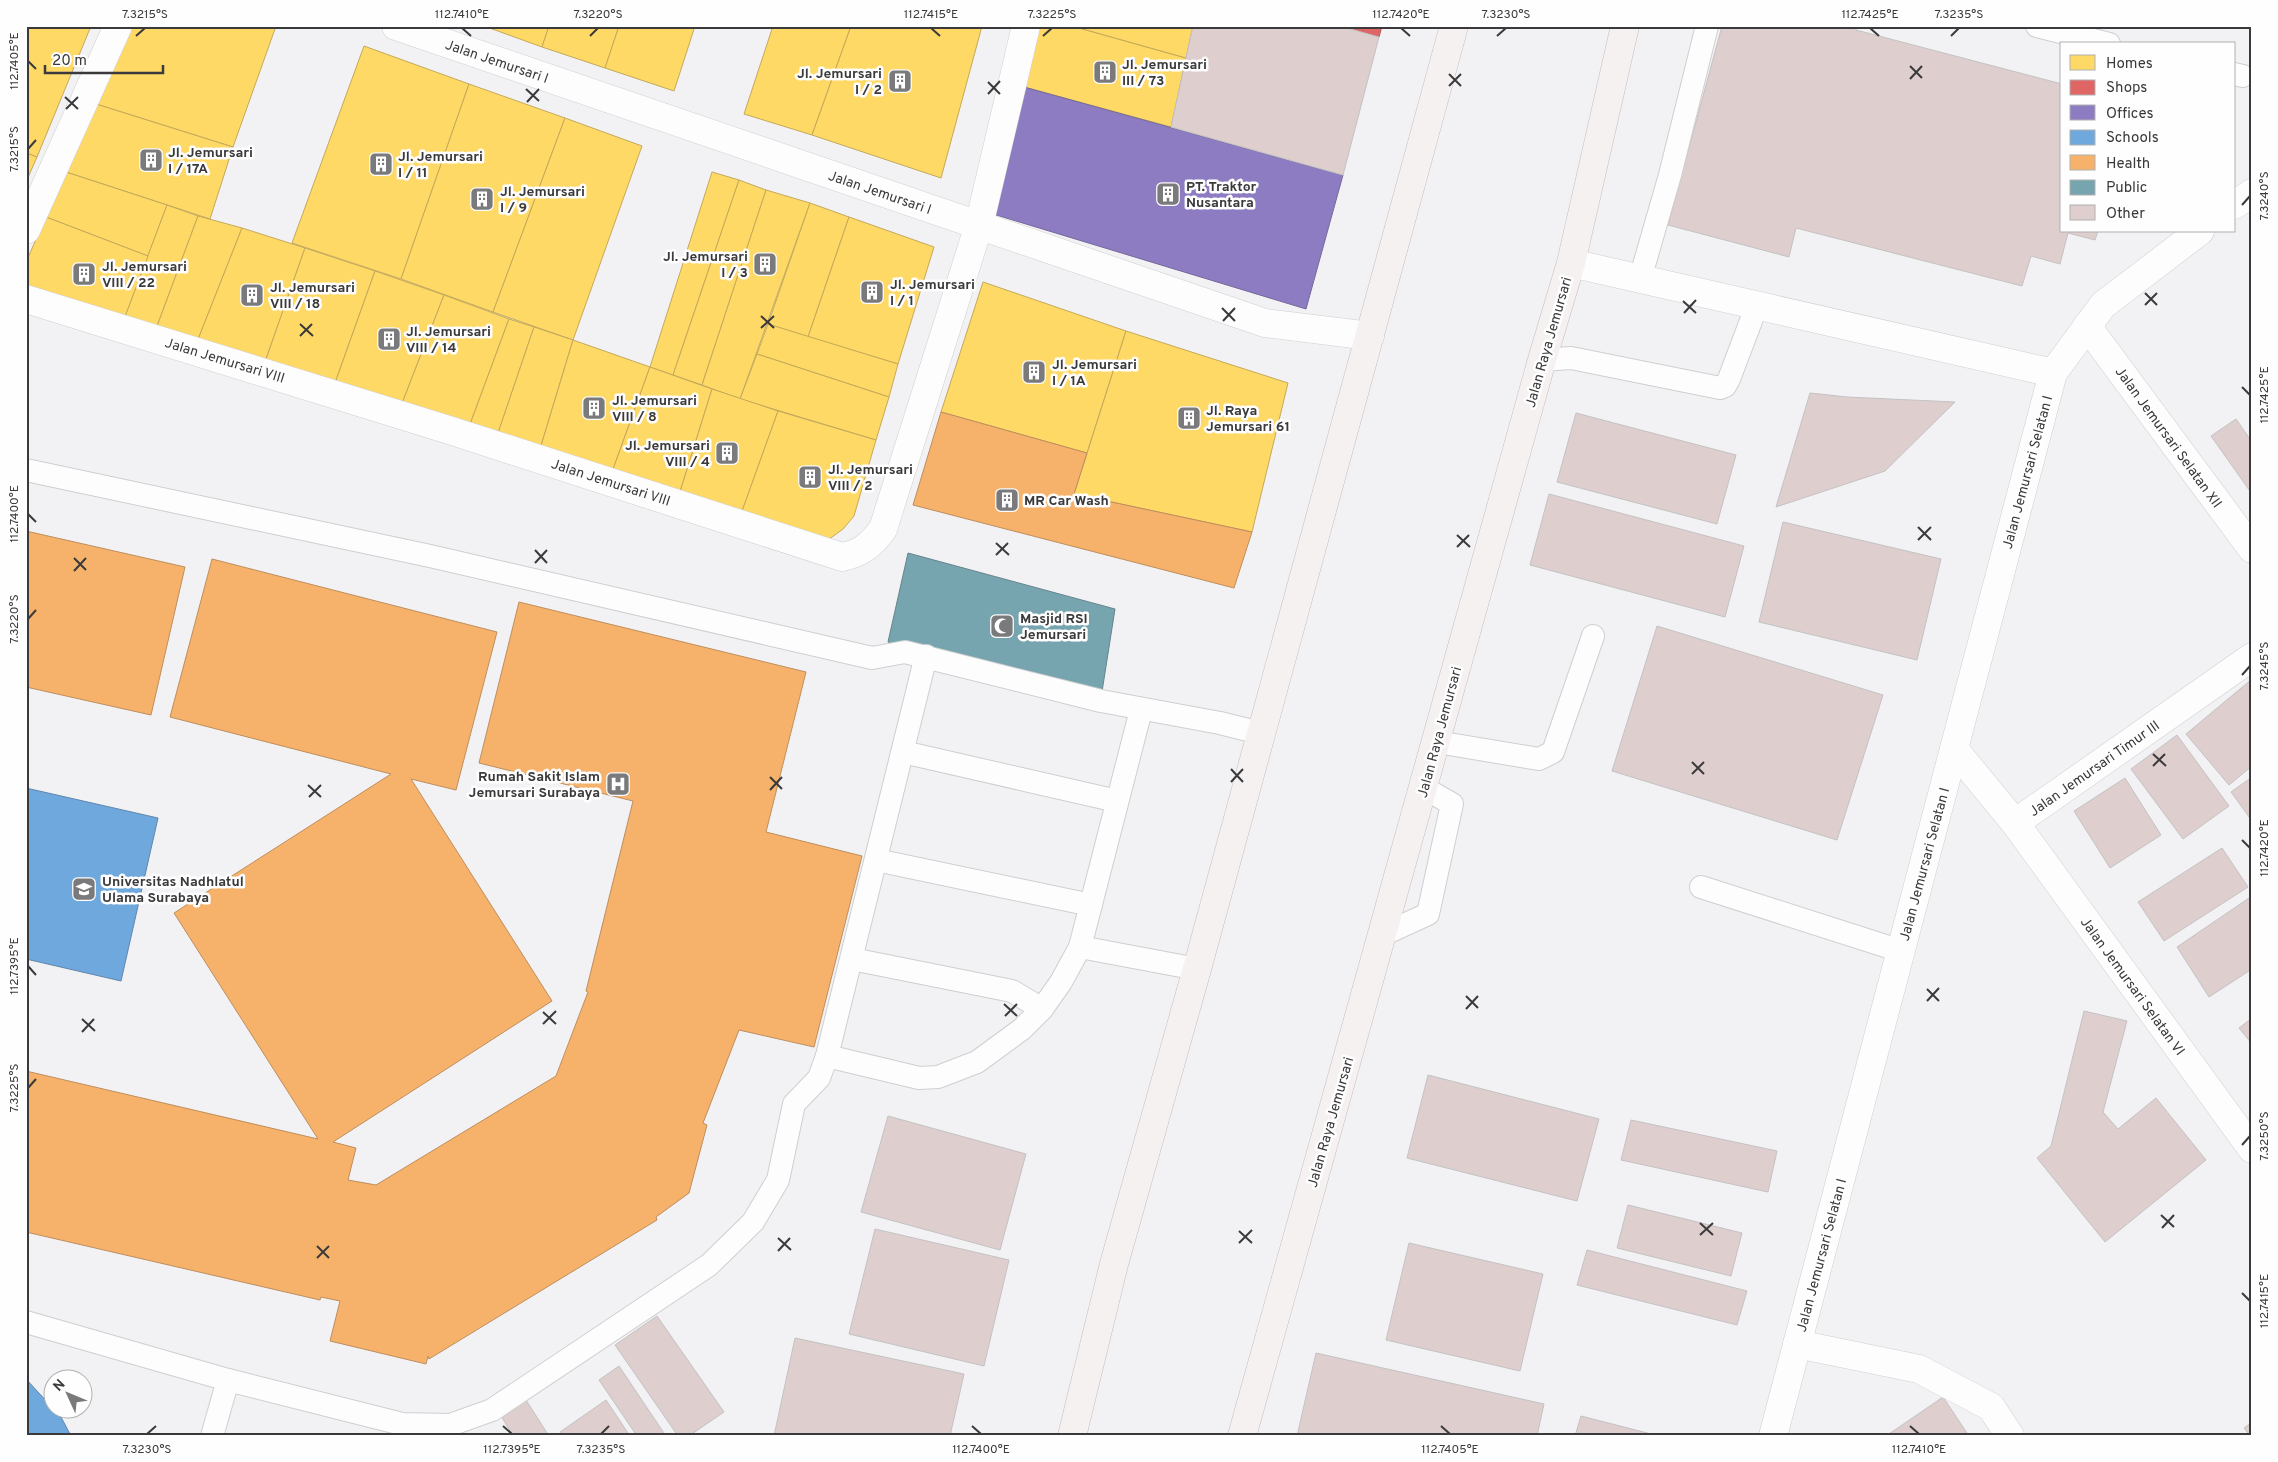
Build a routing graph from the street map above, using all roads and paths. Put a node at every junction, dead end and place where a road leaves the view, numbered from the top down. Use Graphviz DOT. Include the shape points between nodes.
graph roads {
  1 [pos="118,26"];
  2 [pos="396,26"];
  3 [pos="1026,26"];
  4 [pos="1454,26"];
  5 [pos="1625,26"];
  6 [pos="1706,26"];
  7 [pos="2037,26"];
  8 [pos="2101,42"];
  9 [pos="2252,194"];
  10 [pos="2236,204"];
  11 [pos="979,226"];
  12 [pos="26,230"];
  13 [pos="2199,232"];
  14 [pos="1571,263"];
  15 [pos="1640,279"];
  16 [pos="26,299"];
  17 [pos="1757,305"];
  18 [pos="2095,315"];
  19 [pos="1370,336"];
  20 [pos="1542,360"];
  21 [pos="2053,373"];
  22 [pos="26,470"];
  23 [pos="2252,549"];
  24 [pos="1593,636"];
  25 [pos="926,656"];
  26 [pos="2252,657"];
  27 [pos="1141,710"];
  28 [pos="1260,733"];
  29 [pos="1437,742"];
  30 [pos="1954,749"];
  31 [pos="903,752"];
  32 [pos="1424,788"];
  33 [pos="1117,801"];
  34 [pos="2015,823"];
  35 [pos="876,860"];
  36 [pos="1701,887"];
  37 [pos="1091,905"];
  38 [pos="1382,935"];
  39 [pos="1080,947"];
  40 [pos="1901,951"];
  41 [pos="852,959"];
  42 [pos="1197,969"];
  43 [pos="1042,1009"];
  44 [pos="826,1056"];
  45 [pos="2252,1149"];
  46 [pos="26,1322"];
  47 [pos="1797,1344"];
  48 [pos="228,1380"];
  49 [pos="401,1430"];
  50 [pos="212,1436"];
  51 [pos="1072,1436"];
  52 [pos="1242,1436"];
  53 [pos="1773,1436"];
  54 [pos="2010,1436"];
  1 -- 12 [label="street"];
  2 -- 11 [label="street, Jalan Jemursari I"];
  3 -- 11 [label="street, Jalan Jemursari VIII"];
  4 -- 19 [label="main road"];
  5 -- 14 [label="main road, Jalan Raya Jemursari"];
  6 -- 15 [label="lane" via="1670,175"];
  7 -- 8 [label="lane"];
  9 -- 10 [label="street"];
  11 -- 16 [label="street, Jalan Jemursari VIII" via="883,529 866,549 842,557 449,430"];
  11 -- 19 [label="street, Jalan Jemursari I" via="1265,323"];
  13 -- 18 [label="street, Jalan Jemursari Selatan I"];
  14 -- 15 [label="street"];
  14 -- 20 [label="main road, Jalan Raya Jemursari"];
  15 -- 17 [label="street"];
  17 -- 20 [label="lane" via="1729,380 1720,388 1571,358"];
  17 -- 21 [label="street"];
  18 -- 21 [label="street, Jalan Jemursari Selatan I"];
  18 -- 23 [label="street, Jalan Jemursari Selatan XII"];
  19 -- 28 [label="main road"];
  20 -- 29 [label="main road, Jalan Raya Jemursari"];
  21 -- 30 [label="street, Jalan Jemursari Selatan I"];
  22 -- 25 [label="lane" via="440,558 872,658 905,652"];
  24 -- 29 [label="lane" via="1554,752 1539,759"];
  25 -- 27 [label="lane"];
  25 -- 31 [label="lane"];
  26 -- 34 [label="street, Jalan Jemursari Timur III"];
  27 -- 28 [label="lane"];
  27 -- 33 [label="lane"];
  28 -- 42 [label="main road"];
  29 -- 32 [label="main road, Jalan Raya Jemursari"];
  30 -- 34 [label="street, Jalan Jemursari Timur III"];
  30 -- 40 [label="street, Jalan Jemursari Selatan I"];
  31 -- 33 [label="lane"];
  31 -- 35 [label="lane"];
  32 -- 38 [label="main road, Jalan Raya Jemursari"];
  32 -- 38 [label="lane" via="1452,804 1428,914"];
  33 -- 37 [label="lane"];
  34 -- 45 [label="street, Jalan Jemursari Selatan VI"];
  35 -- 37 [label="lane"];
  35 -- 41 [label="lane"];
  36 -- 40 [label="lane"];
  37 -- 39 [label="lane"];
  38 -- 52 [label="main road, Jalan Raya Jemursari"];
  39 -- 42 [label="lane"];
  39 -- 43 [label="lane"];
  40 -- 47 [label="street, Jalan Jemursari Selatan I"];
  41 -- 43 [label="lane" via="1012,992"];
  41 -- 44 [label="lane"];
  42 -- 51 [label="main road" via="1114,1264"];
  43 -- 44 [label="lane" via="1022,1029 977,1062 938,1077 919,1078"];
  44 -- 49 [label="lane" via="819,1078 794,1104 778,1180 752,1222 709,1265 492,1410 450,1425"];
  46 -- 48 [label="lane"];
  47 -- 53 [label="street, Jalan Jemursari Selatan I"];
  47 -- 54 [label="street" via="1919,1369 1991,1407"];
  48 -- 49 [label="lane"];
  48 -- 50 [label="lane"];
}
